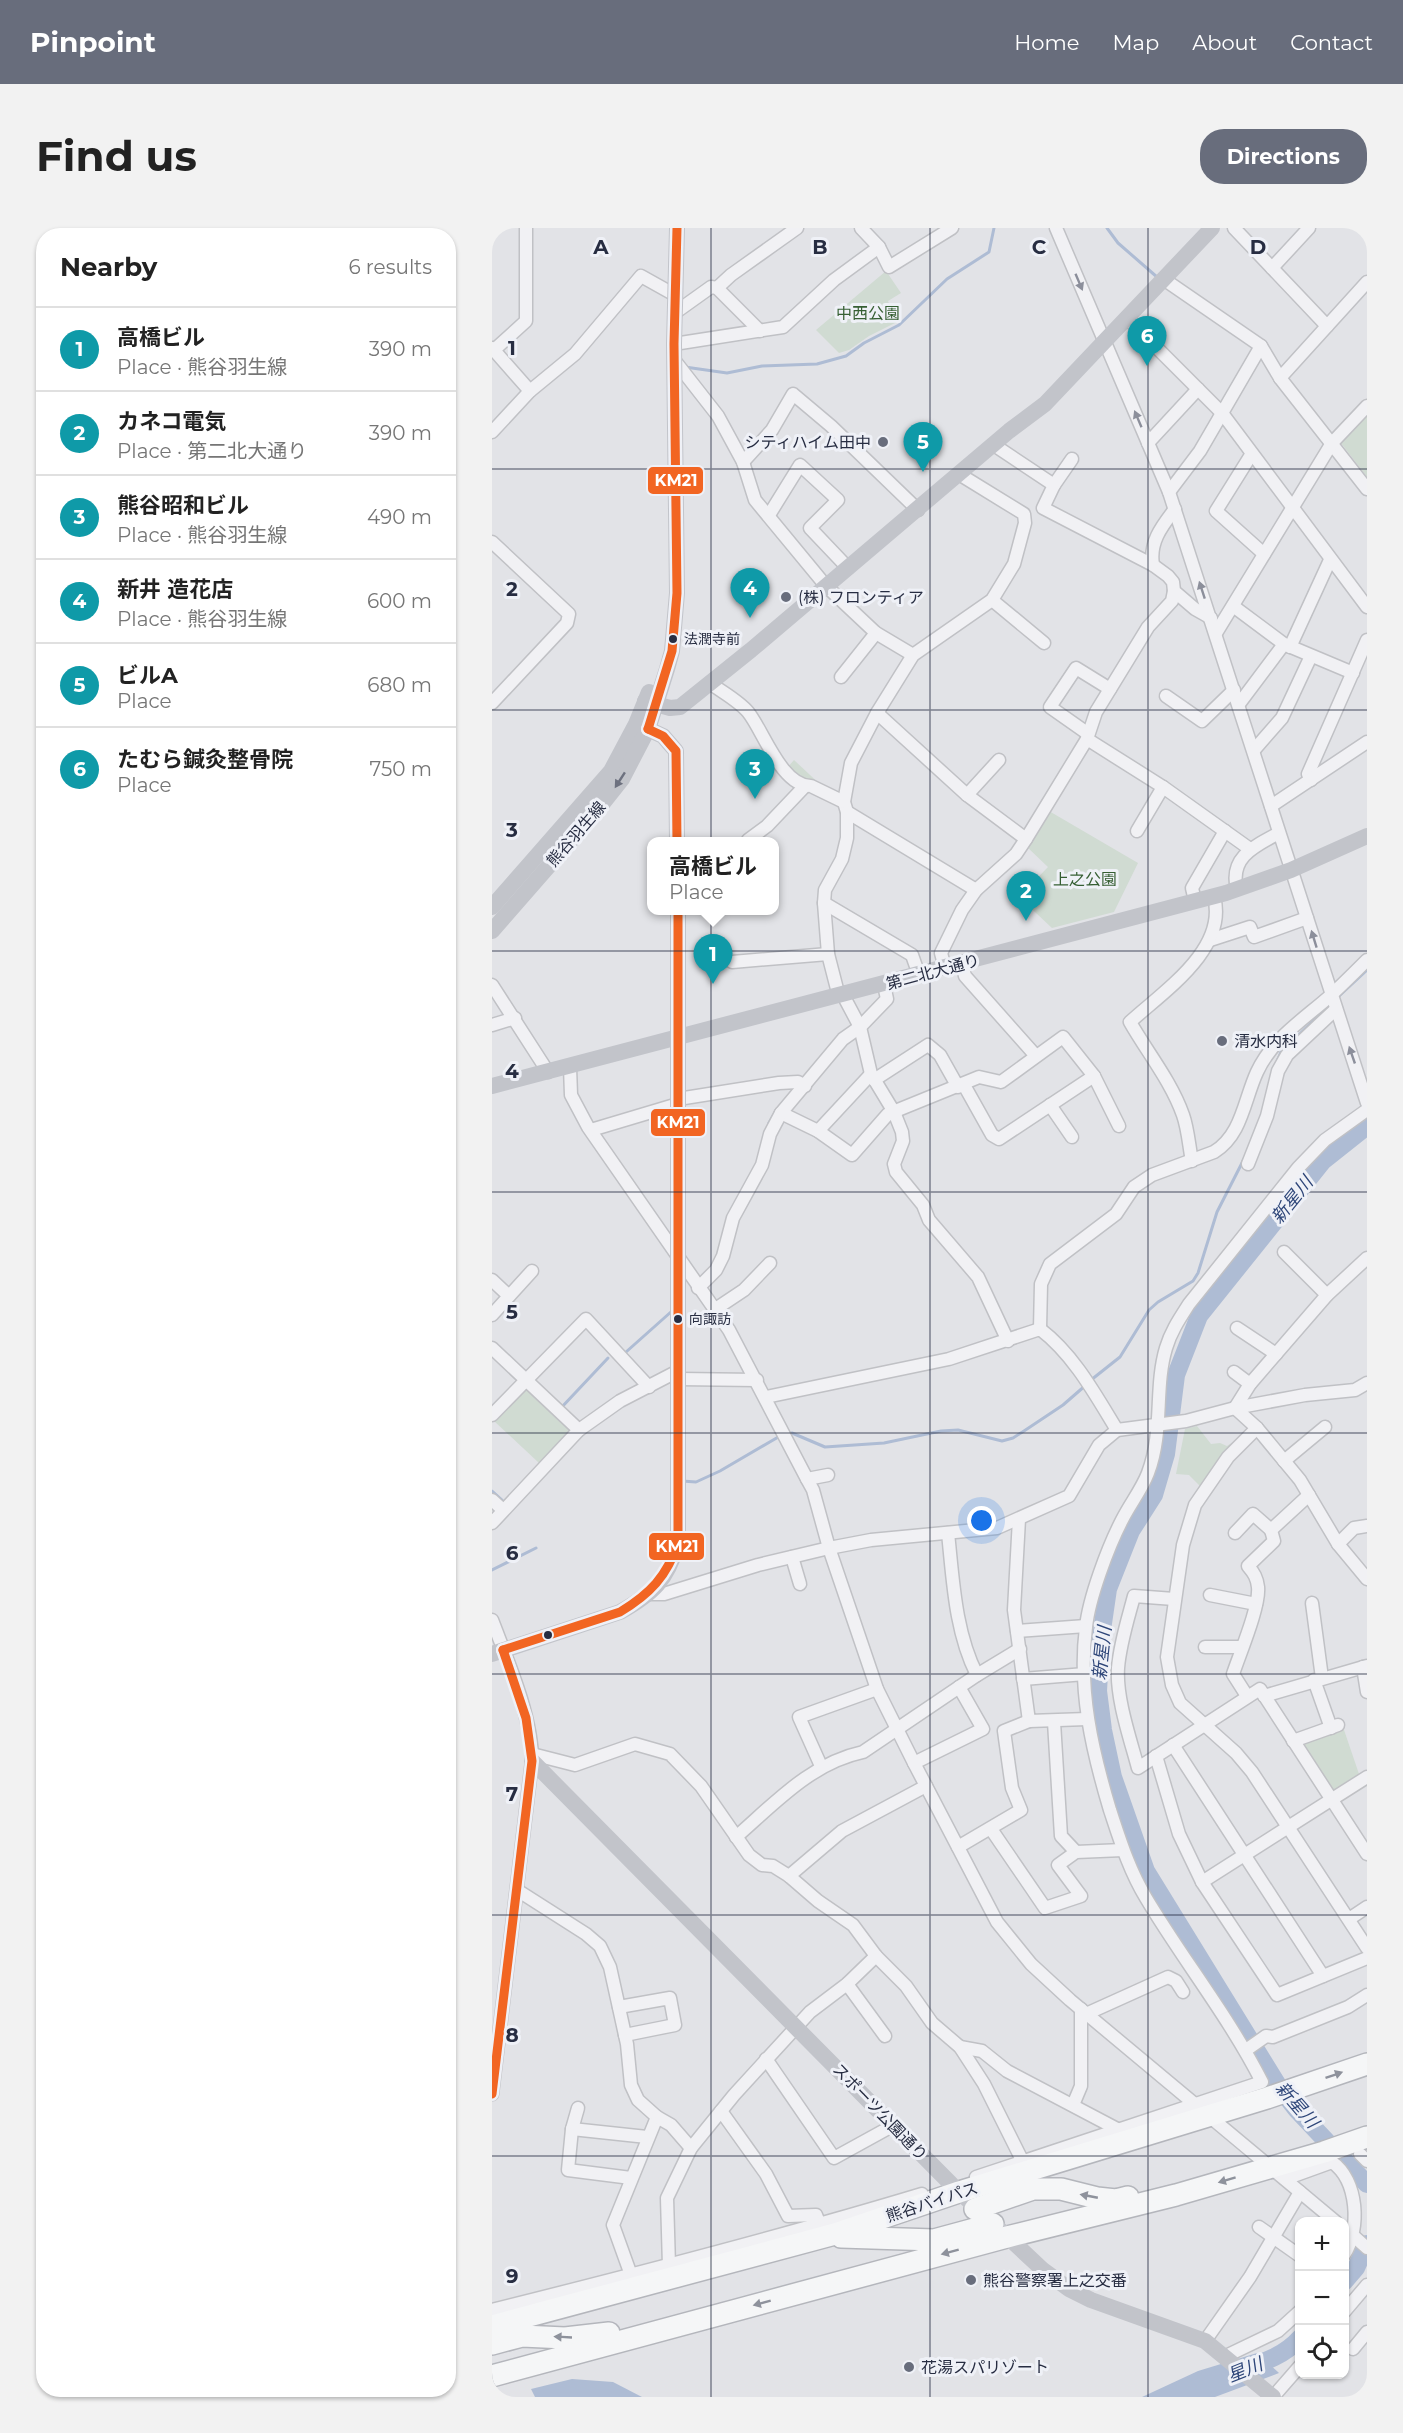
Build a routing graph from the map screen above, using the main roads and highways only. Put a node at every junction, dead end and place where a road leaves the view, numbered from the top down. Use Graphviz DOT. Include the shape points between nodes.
graph roads {
  1 [pos="1367,2064"];
  2 [pos="1361,2149"];
  3 [pos="1187,2192"];
  4 [pos="975,2208"];
  5 [pos="828,2229"];
  6 [pos="1000,2231"];
  7 [pos="492,2326"];
  8 [pos="663,2330"];
  9 [pos="492,2344"];
  10 [pos="492,2376"];
  5 -- 1 [label="highway, 熊谷バイパス, one-way" via="1203,2110 1267,2098"];
  2 -- 3 [label="highway, one-way" via="1324,2152 1278,2173"];
  3 -- 4 [label="highway, one-way" via="1175,2187 1116,2200 1061,2189 1033,2189"];
  3 -- 6 [label="highway"];
  5 -- 6 [label="highway" via="843,2238 934,2240"];
  5 -- 7 [label="highway, 熊谷バイパス"];
  6 -- 8 [label="highway, one-way"];
  8 -- 9 [label="highway, one-way" via="639,2328 565,2338 522,2336"];
  8 -- 10 [label="highway"];
}
